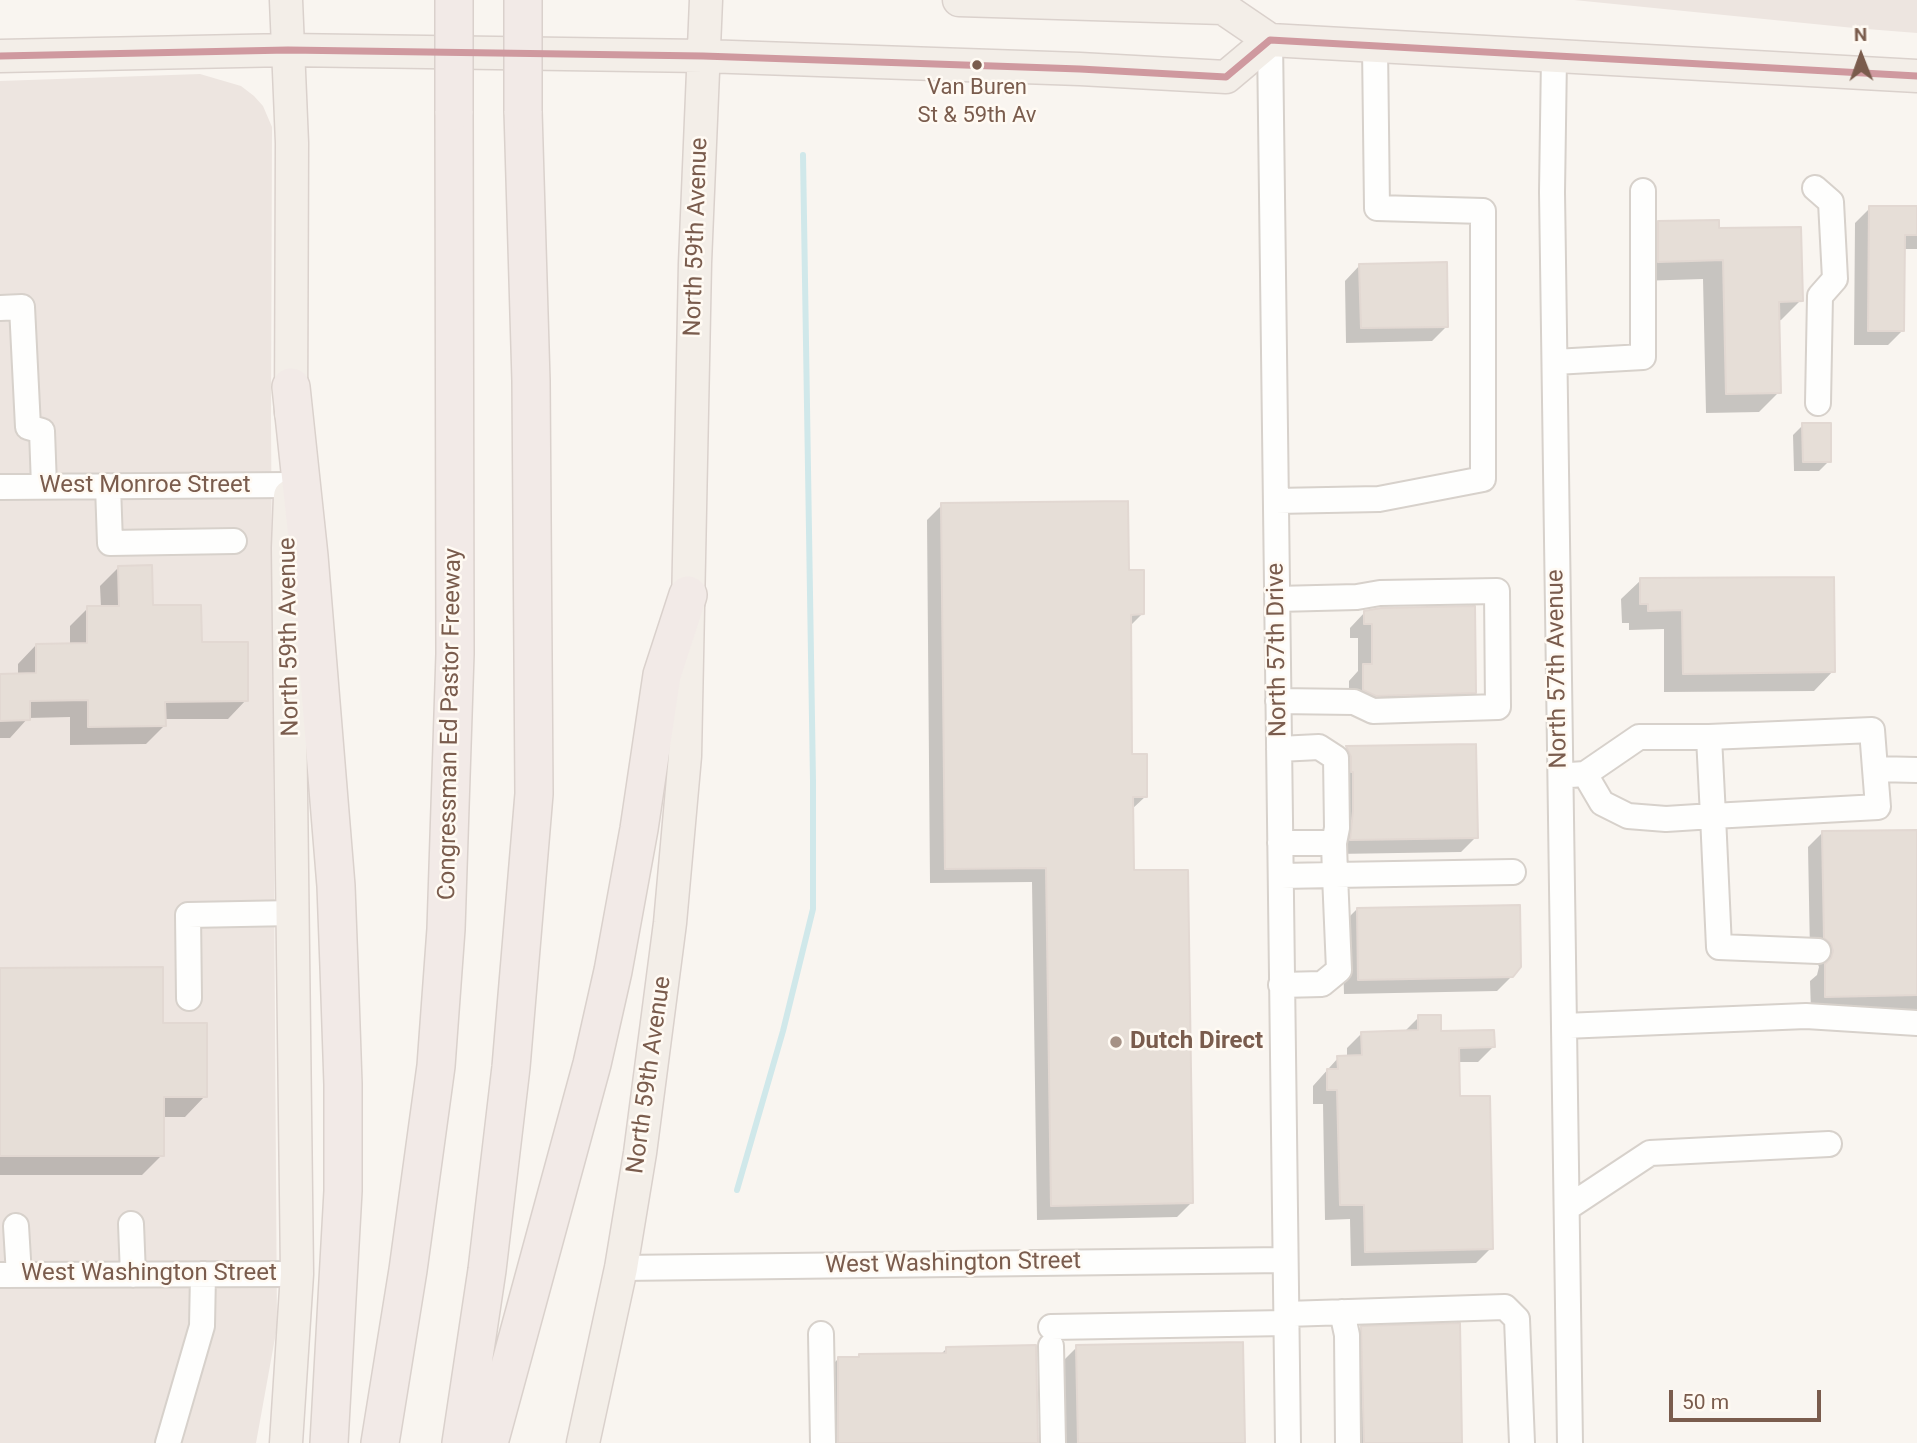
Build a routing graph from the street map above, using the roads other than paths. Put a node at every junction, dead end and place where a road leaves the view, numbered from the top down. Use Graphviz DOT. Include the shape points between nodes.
graph roads {
  1 [pos="286,0"];
  2 [pos="454,0"];
  3 [pos="523,0"];
  4 [pos="706,0"];
  5 [pos="959,0"];
  6 [pos="1270,40"];
  7 [pos="1375,47"];
  8 [pos="288,50"];
  9 [pos="704,55"];
  10 [pos="0,56"];
  11 [pos="1554,57"];
  12 [pos="1917,75"];
  13 [pos="1815,188"];
  14 [pos="1643,191"];
  15 [pos="0,308"];
  16 [pos="1555,362"];
  17 [pos="291,387"];
  18 [pos="1818,403"];
  19 [pos="291,485"];
  20 [pos="44,486"];
  21 [pos="108,486"];
  22 [pos="0,487"];
  23 [pos="1276,501"];
  24 [pos="234,541"];
  25 [pos="688,595"];
  26 [pos="1277,599"];
  27 [pos="1278,701"];
  28 [pos="1709,737"];
  29 [pos="1279,748"];
  30 [pos="1875,769"];
  31 [pos="1917,770"];
  32 [pos="1585,774"];
  33 [pos="1559,775"];
  34 [pos="1713,816"];
  35 [pos="1280,843"];
  36 [pos="1334,843"];
  37 [pos="1513,872"];
  38 [pos="1335,875"];
  39 [pos="1281,876"];
  40 [pos="294,913"];
  41 [pos="1818,951"];
  42 [pos="1282,985"];
  43 [pos="189,998"];
  44 [pos="1917,1023"];
  45 [pos="1564,1027"];
  46 [pos="1829,1144"];
  47 [pos="1567,1208"];
  48 [pos="131,1224"];
  49 [pos="16,1226"];
  50 [pos="1284,1260"];
  51 [pos="621,1268"];
  52 [pos="203,1274"];
  53 [pos="298,1274"];
  54 [pos="9,1275"];
  55 [pos="133,1275"];
  56 [pos="1342,1312"];
  57 [pos="1286,1319"];
  58 [pos="821,1334"];
  59 [pos="168,1443"];
  60 [pos="286,1443"];
  61 [pos="330,1443"];
  62 [pos="380,1443"];
  63 [pos="461,1443"];
  64 [pos="489,1443"];
  65 [pos="583,1443"];
  66 [pos="823,1443"];
  67 [pos="1053,1443"];
  68 [pos="1288,1443"];
  69 [pos="1348,1443"];
  70 [pos="1522,1443"];
  71 [pos="1570,1443"];
  1 -- 8 [label="main road, North 59th Avenue"];
  2 -- 62 [label="highway, Congressman Ed Pastor Freeway, bridge" via="455,641 446,929 436,1066"];
  3 -- 63 [label="highway, bridge" via="534,794 511,1067"];
  4 -- 9 [label="main road, North 59th Avenue"];
  5 -- 6 [label="main road" via="1223,8"];
  6 -- 7 [label="main road"];
  6 -- 9 [label="main road" via="1226,76"];
  6 -- 23 [label="street, North 57th Drive"];
  7 -- 11 [label="main road"];
  7 -- 23 [label="street" via="1377,208 1483,211 1483,479 1379,499"];
  8 -- 9 [label="main road"];
  8 -- 10 [label="main road"];
  8 -- 17 [label="main road, North 59th Avenue"];
  9 -- 25 [label="main road, North 59th Avenue"];
  11 -- 12 [label="main road"];
  11 -- 16 [label="street, North 57th Avenue"];
  13 -- 18 [label="street" via="1831,202 1835,279 1820,296"];
  14 -- 16 [label="street" via="1643,357"];
  15 -- 20 [label="street" via="22,307 28,427 42,431"];
  16 -- 33 [label="street, North 57th Avenue"];
  17 -- 19 [label="main road, North 59th Avenue"];
  17 -- 61 [label="highway" via="310,570 340,967 343,1191"];
  19 -- 21 [label="street, West Monroe Street"];
  19 -- 40 [label="main road, North 59th Avenue"];
  20 -- 21 [label="street, West Monroe Street"];
  20 -- 22 [label="street, West Monroe Street"];
  21 -- 24 [label="street" via="110,544"];
  23 -- 26 [label="street, North 57th Drive"];
  25 -- 51 [label="main road, North 59th Avenue" via="685,756 670,923"];
  25 -- 64 [label="highway" via="662,675 639,829 592,1064"];
  26 -- 27 [label="street, North 57th Drive"];
  26 -- 27 [label="street" via="1497,591 1498,708 1373,711 1354,702"];
  27 -- 29 [label="street, North 57th Drive"];
  28 -- 30 [label="street" via="1872,730"];
  28 -- 32 [label="street" via="1639,737"];
  28 -- 34 [label="street"];
  29 -- 35 [label="street, North 57th Drive"];
  29 -- 36 [label="street" via="1319,747 1336,758"];
  30 -- 31 [label="street"];
  30 -- 34 [label="street" via="1878,807"];
  32 -- 33 [label="street"];
  32 -- 34 [label="street" via="1602,803 1628,816"];
  33 -- 45 [label="street, North 57th Avenue"];
  34 -- 41 [label="street" via="1719,947"];
  35 -- 36 [label="street"];
  35 -- 39 [label="street, North 57th Drive"];
  36 -- 38 [label="street"];
  37 -- 38 [label="street"];
  38 -- 39 [label="street"];
  38 -- 42 [label="street" via="1339,970 1322,984"];
  39 -- 42 [label="street, North 57th Drive"];
  40 -- 43 [label="street" via="188,915"];
  40 -- 53 [label="main road, North 59th Avenue"];
  42 -- 50 [label="street, North 57th Drive"];
  44 -- 45 [label="street" via="1806,1016"];
  45 -- 47 [label="street, North 57th Avenue"];
  46 -- 47 [label="street" via="1650,1153"];
  47 -- 71 [label="street, North 57th Avenue"];
  48 -- 55 [label="street"];
  49 -- 54 [label="street"];
  50 -- 51 [label="street, West Washington Street"];
  50 -- 57 [label="street, North 57th Drive"];
  51 -- 65 [label="main road, North 59th Avenue"];
  52 -- 53 [label="street, West Washington Street"];
  52 -- 55 [label="street, West Washington Street"];
  52 -- 59 [label="street" via="202,1326"];
  53 -- 60 [label="main road, North 59th Avenue"];
  54 -- 55 [label="street, West Washington Street"];
  56 -- 57 [label="street"];
  56 -- 69 [label="street" via="1347,1335"];
  56 -- 70 [label="street" via="1505,1307 1517,1319"];
  57 -- 67 [label="street" via="1051,1336"];
  57 -- 68 [label="street, North 57th Drive"];
  58 -- 66 [label="street"];
}
